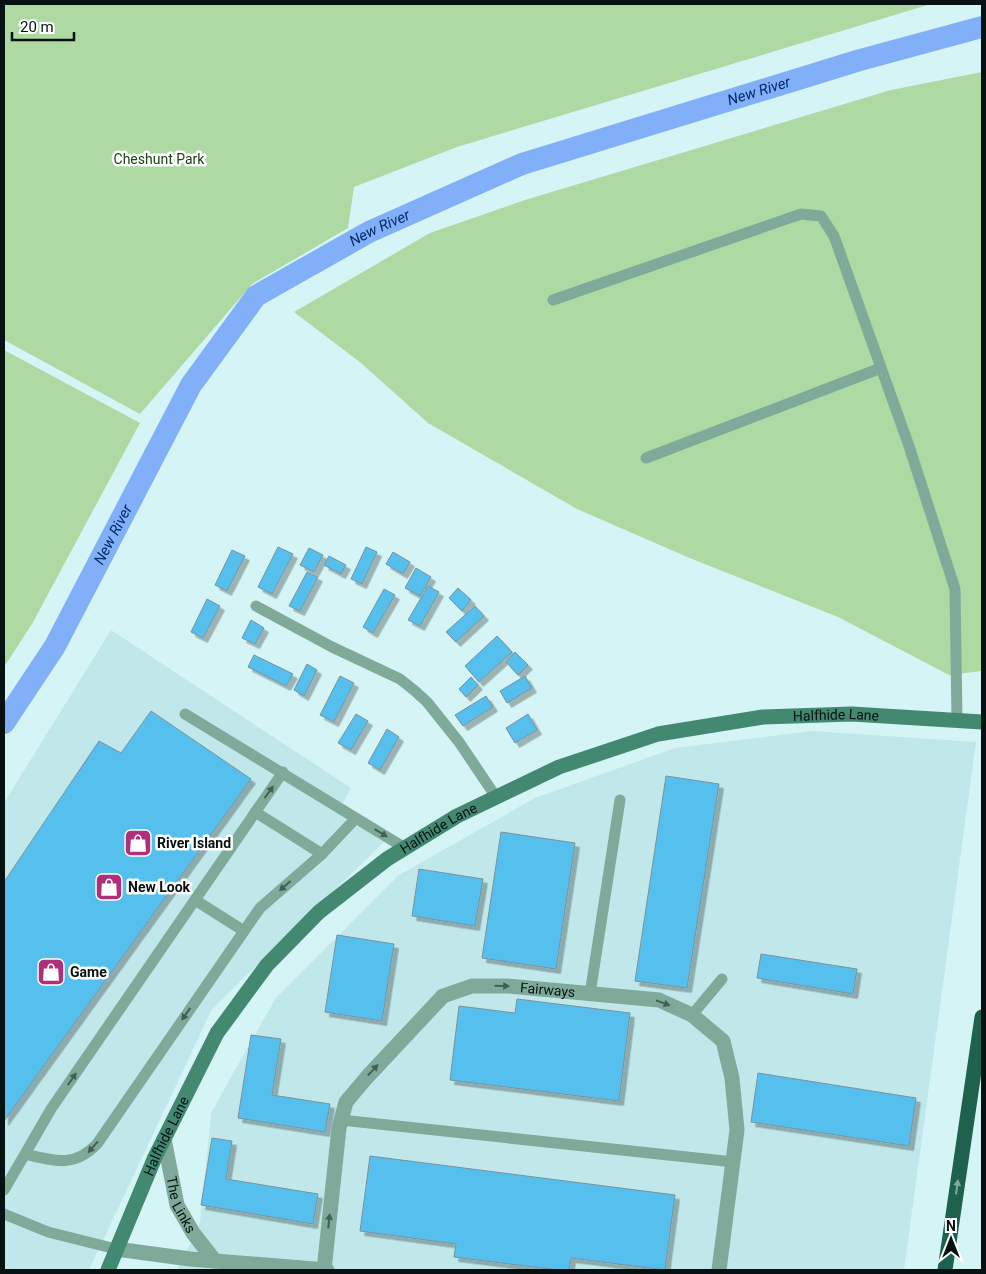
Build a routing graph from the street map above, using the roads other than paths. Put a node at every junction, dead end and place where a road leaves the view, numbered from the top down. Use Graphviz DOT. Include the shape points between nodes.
graph roads {
  1 [pos="553,300"];
  2 [pos="881,368"];
  3 [pos="646,458"];
  4 [pos="256,606"];
  5 [pos="185,714"];
  6 [pos="957,720"];
  7 [pos="982,722"];
  8 [pos="283,772"];
  9 [pos="496,797"];
  10 [pos="620,800"];
  11 [pos="255,812"];
  12 [pos="356,818"];
  13 [pos="405,848"];
  14 [pos="322,854"];
  15 [pos="195,900"];
  16 [pos="244,931"];
  17 [pos="722,979"];
  18 [pos="590,994"];
  19 [pos="692,1015"];
  20 [pos="982,1017"];
  21 [pos="341,1120"];
  22 [pos="164,1139"];
  23 [pos="25,1154"];
  24 [pos="734,1162"];
  25 [pos="4,1190"];
  26 [pos="4,1214"];
  27 [pos="116,1249"];
  28 [pos="215,1261"];
  29 [pos="108,1270"];
  30 [pos="326,1270"];
  31 [pos="719,1270"];
  32 [pos="945,1270"];
  1 -- 2 [label="lane" via="801,214 812,213 821,216 834,236"];
  2 -- 3 [label="lane"];
  2 -- 6 [label="lane" via="955,588"];
  4 -- 9 [label="lane" via="400,680 415,691 458,742"];
  5 -- 8 [label="lane"];
  6 -- 7 [label="main road, Halfhide Lane"];
  6 -- 9 [label="main road, Halfhide Lane" via="852,714 763,717 658,734 559,767"];
  11 -- 8 [label="lane, one-way"];
  8 -- 12 [label="lane"];
  9 -- 13 [label="main road, Halfhide Lane" via="456,816"];
  10 -- 18 [label="lane"];
  11 -- 14 [label="lane"];
  11 -- 15 [label="lane"];
  12 -- 13 [label="lane, one-way"];
  12 -- 14 [label="lane"];
  13 -- 22 [label="main road, Halfhide Lane" via="318,912 267,965 217,1033"];
  14 -- 16 [label="lane, one-way" via="260,908"];
  15 -- 16 [label="lane"];
  23 -- 15 [label="lane, one-way" via="51,1109"];
  16 -- 23 [label="lane, one-way" via="97,1144 86,1155 56,1162"];
  17 -- 19 [label="lane"];
  18 -- 19 [label="street, Fairways, one-way" via="659,1000"];
  21 -- 18 [label="street, Fairways, one-way" via="346,1102 443,996 472,986"];
  19 -- 24 [label="street, Fairways" via="723,1041 732,1078 737,1130"];
  32 -- 20 [label="highway, one-way"];
  21 -- 24 [label="lane"];
  30 -- 21 [label="street, Fairways, one-way"];
  22 -- 27 [label="main road, Halfhide Lane"];
  22 -- 28 [label="street, The Links" via="178,1205 192,1233"];
  23 -- 25 [label="lane"];
  24 -- 31 [label="street, Fairways"];
  26 -- 27 [label="lane" via="48,1232"];
  27 -- 28 [label="street"];
  27 -- 29 [label="main road, Halfhide Lane"];
  28 -- 30 [label="street"];
}
